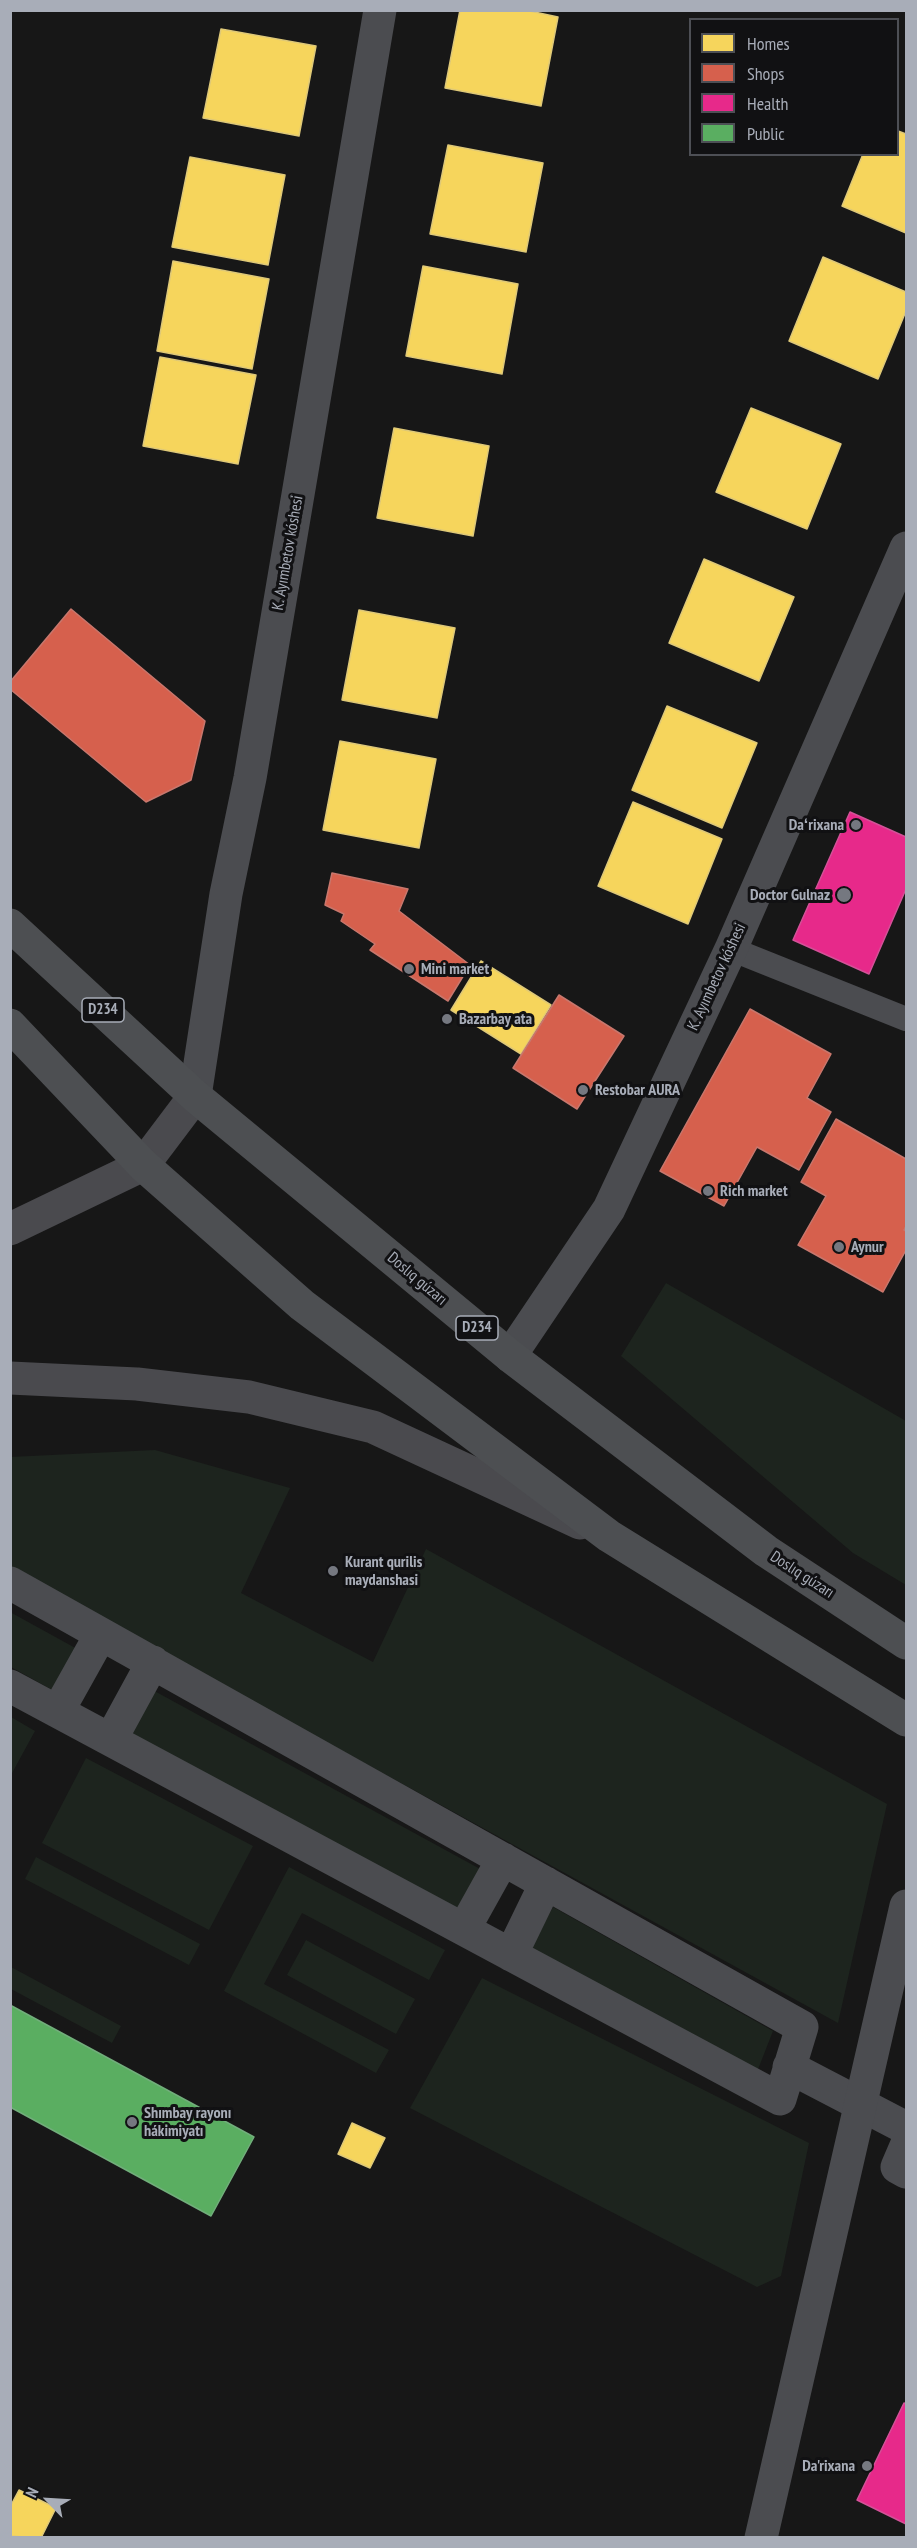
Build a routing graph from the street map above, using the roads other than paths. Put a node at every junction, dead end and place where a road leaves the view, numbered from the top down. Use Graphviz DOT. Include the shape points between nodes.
graph roads {
  1 [pos="380,10"];
  2 [pos="906,548"];
  3 [pos="10,925"];
  4 [pos="731,949"];
  5 [pos="906,1019"];
  6 [pos="10,1026"];
  7 [pos="195,1096"];
  8 [pos="143,1165"];
  9 [pos="10,1229"];
  10 [pos="510,1356"];
  11 [pos="10,1378"];
  12 [pos="609,1536"];
  13 [pos="10,1583"];
  14 [pos="101,1634"];
  15 [pos="906,1643"];
  16 [pos="153,1662"];
  17 [pos="10,1686"];
  18 [pos="58,1711"];
  19 [pos="906,1720"];
  20 [pos="111,1739"];
  21 [pos="503,1859"];
  22 [pos="546,1883"];
  23 [pos="906,1906"];
  24 [pos="464,1929"];
  25 [pos="511,1954"];
  26 [pos="789,2067"];
  27 [pos="861,2104"];
  28 [pos="906,2128"];
  29 [pos="906,2146"];
  30 [pos="906,2172"];
  31 [pos="761,2538"];
  1 -- 7 [label="street, K. Ayımbetov kóshesi" via="252,767 225,894"];
  2 -- 4 [label="street, K. Ayımbetov kóshesi"];
  3 -- 7 [label="main road, Doslıq gúzarı / D234"];
  4 -- 5 [label="lane"];
  4 -- 10 [label="street, K. Ayımbetov kóshesi" via="609,1209"];
  6 -- 8 [label="main road"];
  7 -- 8 [label="main road"];
  7 -- 10 [label="main road, Doslıq gúzarı / D234"];
  8 -- 9 [label="main road"];
  8 -- 12 [label="main road" via="302,1305"];
  10 -- 15 [label="main road, Doslıq gúzarı / D234" via="766,1551"];
  11 -- 12 [label="main road" via="137,1384 249,1396 373,1427"];
  12 -- 19 [label="main road"];
  13 -- 14 [label="street"];
  14 -- 16 [label="street"];
  14 -- 18 [label="street"];
  16 -- 20 [label="street"];
  16 -- 21 [label="street"];
  17 -- 18 [label="street"];
  18 -- 20 [label="street"];
  20 -- 24 [label="street"];
  21 -- 22 [label="street"];
  21 -- 24 [label="street"];
  22 -- 25 [label="street"];
  22 -- 26 [label="street" via="802,2027"];
  23 -- 27 [label="street"];
  24 -- 25 [label="street"];
  25 -- 26 [label="street" via="780,2099"];
  26 -- 27 [label="street"];
  27 -- 28 [label="street"];
  27 -- 31 [label="street"];
  29 -- 30 [label="street" via="897,2167"];
}
